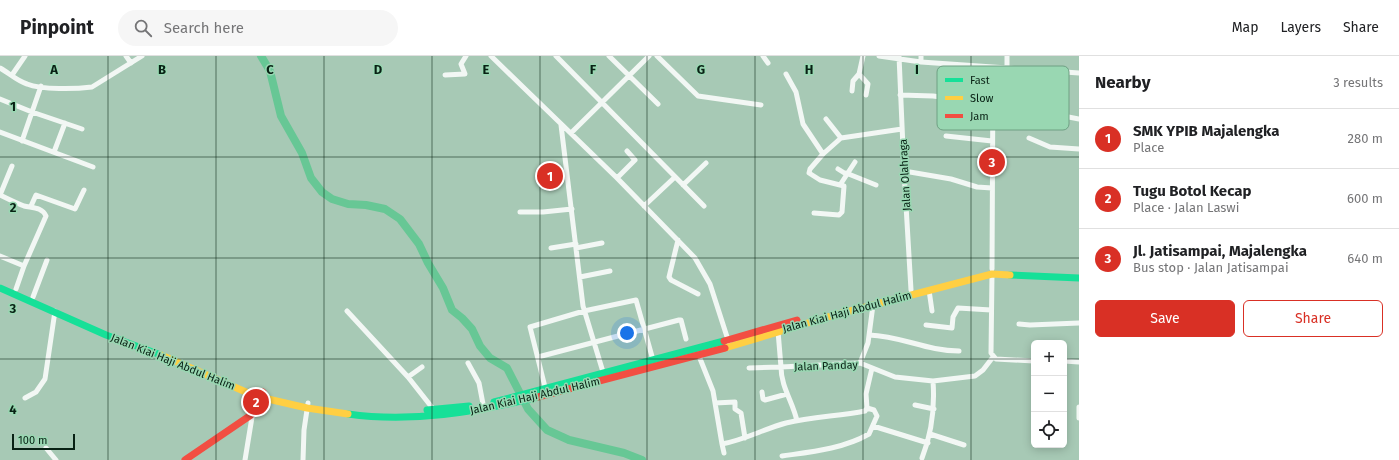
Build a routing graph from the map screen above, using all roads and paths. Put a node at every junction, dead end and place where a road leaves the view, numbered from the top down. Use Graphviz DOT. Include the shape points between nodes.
graph roads {
  1 [pos="25,56"];
  2 [pos="126,56"];
  3 [pos="142,56"];
  4 [pos="466,56"];
  5 [pos="491,56"];
  6 [pos="556,56"];
  7 [pos="609,56"];
  8 [pos="648,56"];
  9 [pos="657,56"];
  10 [pos="763,56"];
  11 [pos="863,56"];
  12 [pos="880,56"];
  13 [pos="921,56"];
  14 [pos="899,58"];
  15 [pos="768,62"];
  16 [pos="921,62"];
  17 [pos="131,63"];
  18 [pos="969,66"];
  19 [pos="0,68"];
  20 [pos="1069,72"];
  21 [pos="1079,73"];
  22 [pos="786,74"];
  23 [pos="859,74"];
  24 [pos="12,75"];
  25 [pos="445,75"];
  26 [pos="628,75"];
  27 [pos="41,86"];
  28 [pos="852,91"];
  29 [pos="866,95"];
  30 [pos="900,95"];
  31 [pos="937,98"];
  32 [pos="0,99"];
  33 [pos="601,102"];
  34 [pos="658,104"];
  35 [pos="761,105"];
  36 [pos="32,112"];
  37 [pos="1069,117"];
  38 [pos="826,119"];
  39 [pos="1079,119"];
  40 [pos="65,123"];
  41 [pos="561,125"];
  42 [pos="82,129"];
  43 [pos="902,129"];
  44 [pos="992,130"];
  45 [pos="0,132"];
  46 [pos="571,133"];
  47 [pos="946,136"];
  48 [pos="841,138"];
  49 [pos="1029,138"];
  50 [pos="22,141"];
  51 [pos="992,141"];
  52 [pos="1079,149"];
  53 [pos="627,151"];
  54 [pos="54,152"];
  55 [pos="823,154"];
  56 [pos="855,162"];
  57 [pos="706,163"];
  58 [pos="12,166"];
  59 [pos="93,167"];
  60 [pos="838,169"];
  61 [pos="904,171"];
  62 [pos="846,174"];
  63 [pos="675,177"];
  64 [pos="617,178"];
  65 [pos="683,185"];
  66 [pos="840,185"];
  67 [pos="876,185"];
  68 [pos="992,188"];
  69 [pos="84,190"];
  70 [pos="0,195"];
  71 [pos="31,206"];
  72 [pos="644,206"];
  73 [pos="704,206"];
  74 [pos="572,209"];
  75 [pos="520,212"];
  76 [pos="814,213"];
  77 [pos="678,240"];
  78 [pos="602,243"];
  79 [pos="576,246"];
  80 [pos="552,248"];
  81 [pos="0,256"];
  82 [pos="47,260"];
  83 [pos="24,266"];
  84 [pos="610,271"];
  85 [pos="992,271"];
  86 [pos="1079,274"];
  87 [pos="580,276"];
  88 [pos="1079,278"];
  89 [pos="0,283"];
  90 [pos="0,288"];
  91 [pos="16,289"];
  92 [pos="911,290"];
  93 [pos="929,290"];
  94 [pos="698,294"];
  95 [pos="33,296"];
  96 [pos="873,305"];
  97 [pos="991,310"];
  98 [pos="55,311"];
  99 [pos="347,311"];
  100 [pos="584,311"];
  101 [pos="932,311"];
  102 [pos="1079,323"];
  103 [pos="1019,324"];
  104 [pos="926,325"];
  105 [pos="644,329"];
  106 [pos="778,332"];
  107 [pos="869,335"];
  108 [pos="686,339"];
  109 [pos="595,342"];
  110 [pos="133,343"];
  111 [pos="729,343"];
  112 [pos="959,351"];
  113 [pos="699,356"];
  114 [pos="538,357"];
  115 [pos="993,357"];
  116 [pos="653,360"];
  117 [pos="1031,361"];
  118 [pos="1067,361"];
  119 [pos="1079,362"];
  120 [pos="468,363"];
  121 [pos="860,363"];
  122 [pos="422,367"];
  123 [pos="749,368"];
  124 [pos="781,368"];
  125 [pos="872,368"];
  126 [pos="603,372"];
  127 [pos="408,377"];
  128 [pos="934,381"];
  129 [pos="542,390"];
  130 [pos="762,392"];
  131 [pos="259,394"];
  132 [pos="787,394"];
  133 [pos="25,398"];
  134 [pos="508,401"];
  135 [pos="715,403"];
  136 [pos="483,404"];
  137 [pos="915,405"];
  138 [pos="307,406"];
  139 [pos="1079,407"];
  140 [pos="867,408"];
  141 [pos="252,409"];
  142 [pos="934,409"];
  143 [pos="434,410"];
  144 [pos="1079,418"];
  145 [pos="797,421"];
  146 [pos="873,426"];
  147 [pos="930,434"];
  148 [pos="746,438"];
  149 [pos="928,443"];
  150 [pos="722,444"];
  151 [pos="964,445"];
  152 [pos="46,448"];
  153 [pos="724,453"];
  154 [pos="782,456"];
  155 [pos="922,458"];
  156 [pos="56,460"];
  157 [pos="185,460"];
  158 [pos="245,460"];
  159 [pos="304,460"];
  1 -- 24 [label="street"];
  2 -- 17 [label="street"];
  3 -- 17 [label="street"];
  4 -- 25 [label="street" via="460,64 466,74"];
  5 -- 41 [label="street"];
  6 -- 33 [label="street"];
  7 -- 26 [label="street"];
  8 -- 26 [label="street"];
  9 -- 35 [label="street" via="698,96"];
  10 -- 15 [label="street"];
  11 -- 23 [label="street"];
  12 -- 14 [label="street"];
  13 -- 16 [label="street"];
  14 -- 16 [label="street"];
  14 -- 30 [label="street, Jalan Olahraga"];
  16 -- 18 [label="street"];
  17 -- 27 [label="street" via="92,86"];
  19 -- 24 [label="street"];
  20 -- 21 [label="street"];
  22 -- 55 [label="street" via="796,92 803,124"];
  23 -- 28 [label="street" via="853,81"];
  23 -- 29 [label="street" via="868,84"];
  24 -- 27 [label="street" via="25,84"];
  26 -- 33 [label="street"];
  26 -- 34 [label="street"];
  27 -- 36 [label="street"];
  30 -- 31 [label="street"];
  30 -- 43 [label="street, Jalan Olahraga"];
  32 -- 36 [label="street"];
  33 -- 46 [label="street"];
  33 -- 63 [label="street"];
  36 -- 40 [label="street"];
  36 -- 50 [label="street"];
  37 -- 39 [label="street"];
  38 -- 48 [label="street"];
  40 -- 42 [label="street"];
  40 -- 54 [label="street"];
  41 -- 46 [label="street"];
  41 -- 74 [label="street"];
  43 -- 48 [label="street"];
  43 -- 61 [label="street, Jalan Olahraga"];
  44 -- 51 [label="street"];
  45 -- 50 [label="street"];
  46 -- 64 [label="street"];
  47 -- 51 [label="street"];
  48 -- 55 [label="street"];
  49 -- 52 [label="street" via="1050,146"];
  50 -- 54 [label="street"];
  51 -- 68 [label="street"];
  53 -- 64 [label="street" via="634,160"];
  54 -- 59 [label="street"];
  55 -- 66 [label="street" via="810,169 810,174 820,180"];
  56 -- 62 [label="street"];
  57 -- 65 [label="street"];
  58 -- 70 [label="street"];
  60 -- 62 [label="street"];
  61 -- 68 [label="street"];
  61 -- 92 [label="street, Jalan Olahraga"];
  62 -- 66 [label="street"];
  62 -- 67 [label="street"];
  63 -- 65 [label="street"];
  63 -- 72 [label="street"];
  64 -- 72 [label="street"];
  65 -- 73 [label="street"];
  66 -- 76 [label="street" via="845,187 841,214"];
  68 -- 85 [label="street"];
  69 -- 71 [label="street" via="75,209 36,195"];
  70 -- 71 [label="street"];
  71 -- 83 [label="street" via="46,216"];
  72 -- 77 [label="street"];
  74 -- 75 [label="street"];
  74 -- 79 [label="street"];
  77 -- 94 [label="street" via="669,277"];
  77 -- 111 [label="street" via="696,258 704,271"];
  78 -- 79 [label="street"];
  79 -- 80 [label="street"];
  79 -- 87 [label="street"];
  81 -- 83 [label="street"];
  82 -- 95 [label="street"];
  83 -- 91 [label="street"];
  84 -- 87 [label="street"];
  85 -- 86 [label="main road, Jalan Kiai Haji Abdul Halim"];
  85 -- 88 [label="main road, Jalan Kiai Haji Abdul Halim"];
  85 -- 92 [label="main road, Jalan Kiai Haji Abdul Halim"];
  85 -- 93 [label="main road, Jalan Kiai Haji Abdul Halim"];
  85 -- 97 [label="street"];
  87 -- 100 [label="street"];
  89 -- 91 [label="main road, Jalan Kiai Haji Abdul Halim"];
  90 -- 98 [label="main road, Jalan Kiai Haji Abdul Halim"];
  91 -- 95 [label="main road, Jalan Kiai Haji Abdul Halim"];
  92 -- 111 [label="main road, Jalan Kiai Haji Abdul Halim" via="788,322"];
  93 -- 96 [label="main road, Jalan Kiai Haji Abdul Halim"];
  93 -- 101 [label="street"];
  95 -- 110 [label="main road, Jalan Kiai Haji Abdul Halim"];
  96 -- 106 [label="main road, Jalan Kiai Haji Abdul Halim"];
  96 -- 107 [label="street"];
  97 -- 104 [label="street" via="958,308 953,317 952,328"];
  97 -- 115 [label="street"];
  98 -- 110 [label="main road, Jalan Kiai Haji Abdul Halim"];
  98 -- 133 [label="street" via="45,379 36,392"];
  99 -- 127 [label="street"];
  100 -- 105 [label="street" via="634,300 637,302"];
  100 -- 109 [label="street"];
  100 -- 114 [label="street" via="530,326"];
  102 -- 103 [label="street"];
  105 -- 108 [label="street" via="681,320"];
  105 -- 109 [label="street"];
  105 -- 116 [label="street"];
  106 -- 111 [label="main road, Jalan Kiai Haji Abdul Halim"];
  106 -- 124 [label="street, Jalan Panday"];
  107 -- 112 [label="street" via="907,340 942,351"];
  107 -- 121 [label="street"];
  109 -- 114 [label="street"];
  109 -- 126 [label="street"];
  110 -- 131 [label="main road, Jalan Kiai Haji Abdul Halim" via="178,356"];
  111 -- 113 [label="main road, Jalan Kiai Haji Abdul Halim"];
  111 -- 116 [label="main road, Jalan Kiai Haji Abdul Halim"];
  113 -- 129 [label="main road, Jalan Kiai Haji Abdul Halim"];
  113 -- 135 [label="street"];
  114 -- 129 [label="street"];
  115 -- 117 [label="street"];
  115 -- 128 [label="street, Jalan Panday" via="980,374"];
  116 -- 126 [label="main road, Jalan Kiai Haji Abdul Halim"];
  118 -- 119 [label="street"];
  120 -- 136 [label="street" via="479,384"];
  121 -- 124 [label="street, Jalan Panday"];
  121 -- 125 [label="street, Jalan Panday"];
  122 -- 127 [label="street"];
  123 -- 124 [label="street"];
  124 -- 132 [label="street" via="781,379"];
  125 -- 128 [label="street, Jalan Panday" via="895,377"];
  125 -- 140 [label="street" via="866,394"];
  126 -- 129 [label="main road, Jalan Kiai Haji Abdul Halim"];
  127 -- 143 [label="street"];
  128 -- 142 [label="street"];
  129 -- 134 [label="main road, Jalan Kiai Haji Abdul Halim"];
  130 -- 132 [label="street" via="765,400"];
  131 -- 138 [label="main road, Jalan Kiai Haji Abdul Halim"];
  131 -- 141 [label="main road"];
  132 -- 145 [label="street"];
  134 -- 136 [label="main road, Jalan Kiai Haji Abdul Halim"];
  134 -- 138 [label="main road, Jalan Kiai Haji Abdul Halim" via="464,413 387,417 356,415"];
  135 -- 148 [label="street" via="735,402 735,409 740,412"];
  135 -- 150 [label="street"];
  136 -- 143 [label="main road, Jalan Kiai Haji Abdul Halim"];
  137 -- 142 [label="street"];
  138 -- 143 [label="main road, Jalan Kiai Haji Abdul Halim" via="362,411"];
  138 -- 159 [label="street" via="302,453"];
  139 -- 144 [label="street"];
  140 -- 145 [label="street" via="859,412"];
  140 -- 146 [label="street" via="874,410 876,414"];
  141 -- 157 [label="main road" via="246,417 218,439"];
  141 -- 158 [label="street"];
  142 -- 147 [label="street"];
  145 -- 148 [label="street"];
  146 -- 149 [label="street"];
  146 -- 154 [label="street" via="869,434 855,441 813,452"];
  147 -- 149 [label="street"];
  147 -- 151 [label="street"];
  148 -- 150 [label="street"];
  149 -- 155 [label="street"];
  150 -- 153 [label="street"];
  152 -- 156 [label="street"];
}
